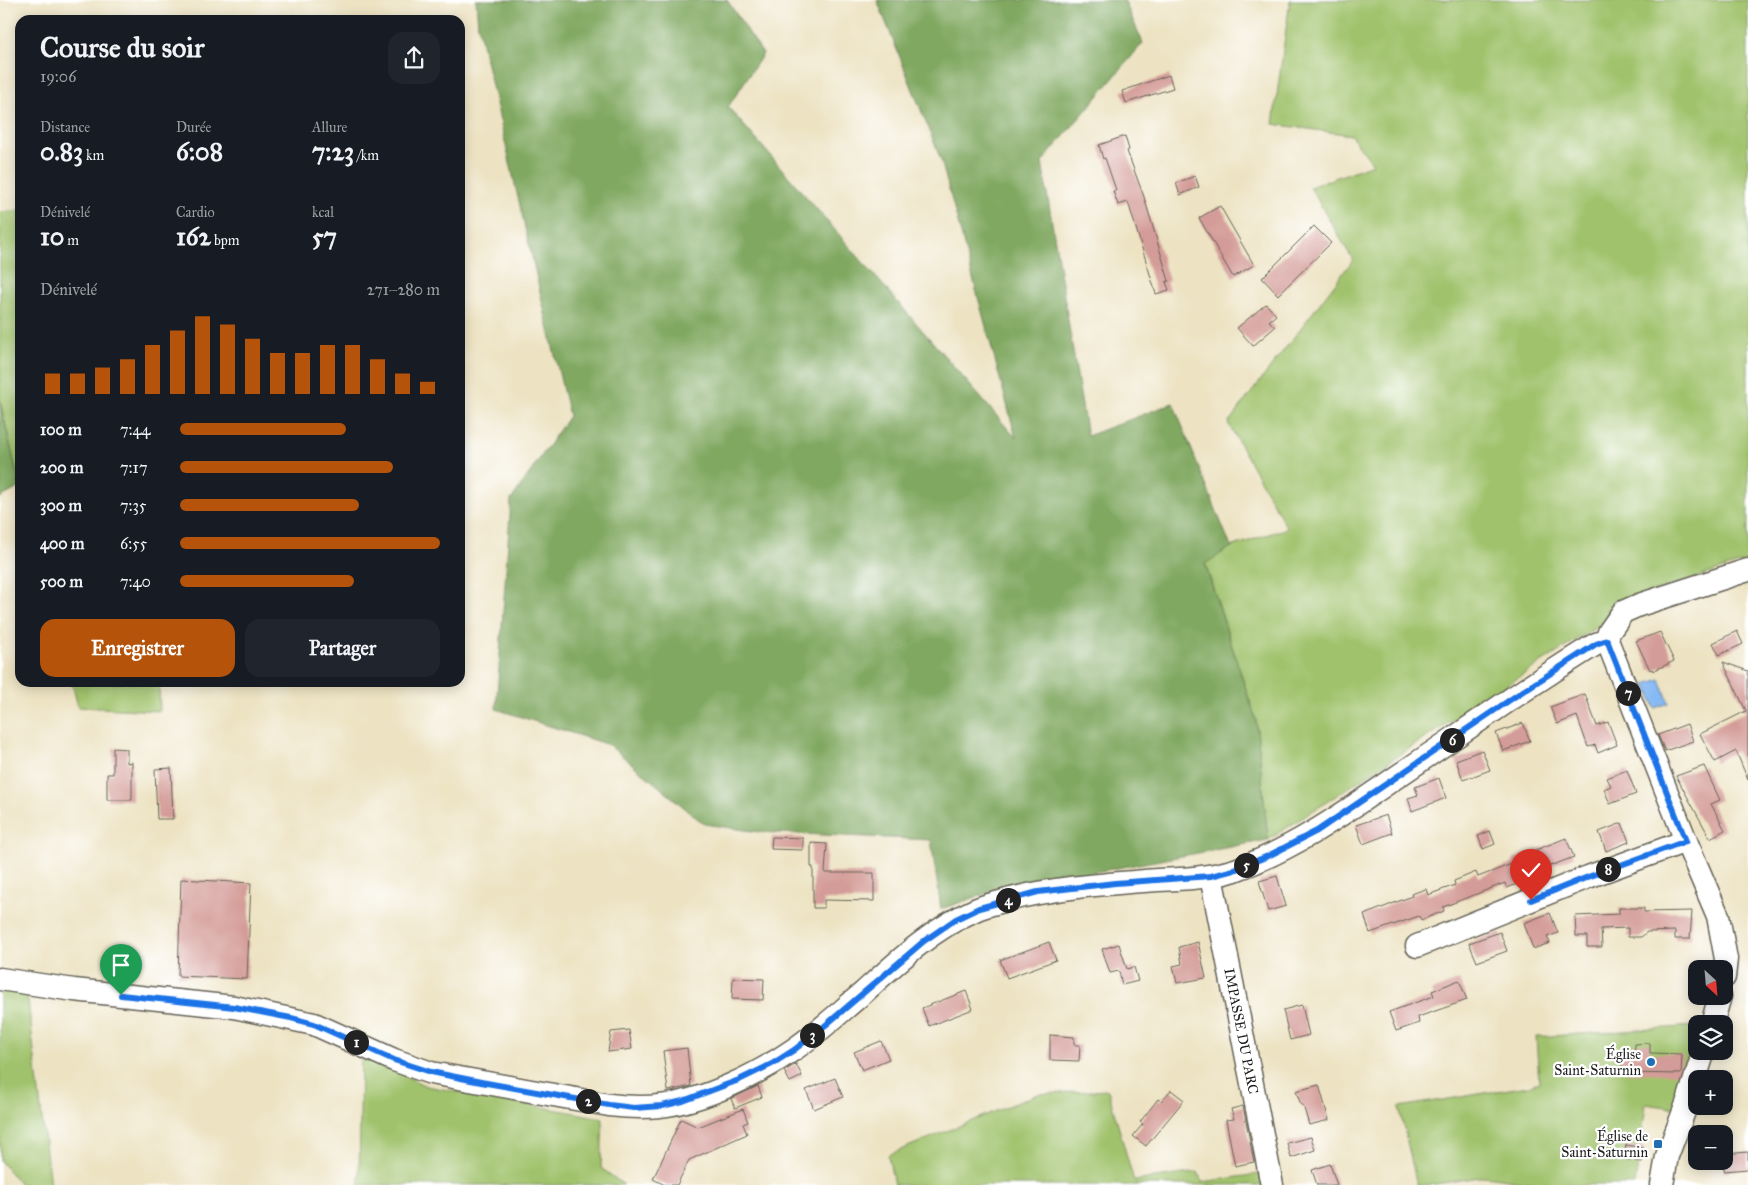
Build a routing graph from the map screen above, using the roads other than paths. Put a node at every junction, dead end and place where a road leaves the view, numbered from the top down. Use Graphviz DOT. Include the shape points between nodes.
graph roads {
  1 [pos="1748,570"];
  2 [pos="1607,640"];
  3 [pos="1686,841"];
  4 [pos="1211,876"];
  5 [pos="1417,946"];
  6 [pos="1726,960"];
  7 [pos="0,978"];
  8 [pos="1701,1060"];
  9 [pos="1272,1185"];
  10 [pos="1662,1185"];
  1 -- 2 [label="street" via="1623,612"];
  2 -- 3 [label="street"];
  2 -- 4 [label="street" via="1523,691 1317,831 1268,856"];
  3 -- 5 [label="street"];
  3 -- 6 [label="street" via="1718,916"];
  4 -- 7 [label="street" via="1038,892 979,908 924,941 827,1024 772,1064 720,1088 662,1106 634,1108 609,1105 431,1072 394,1060 314,1024 261,1012"];
  4 -- 9 [label="street, IMPASSE DU PARC"];
  8 -- 10 [label="street" via="1667,1156"];
}
